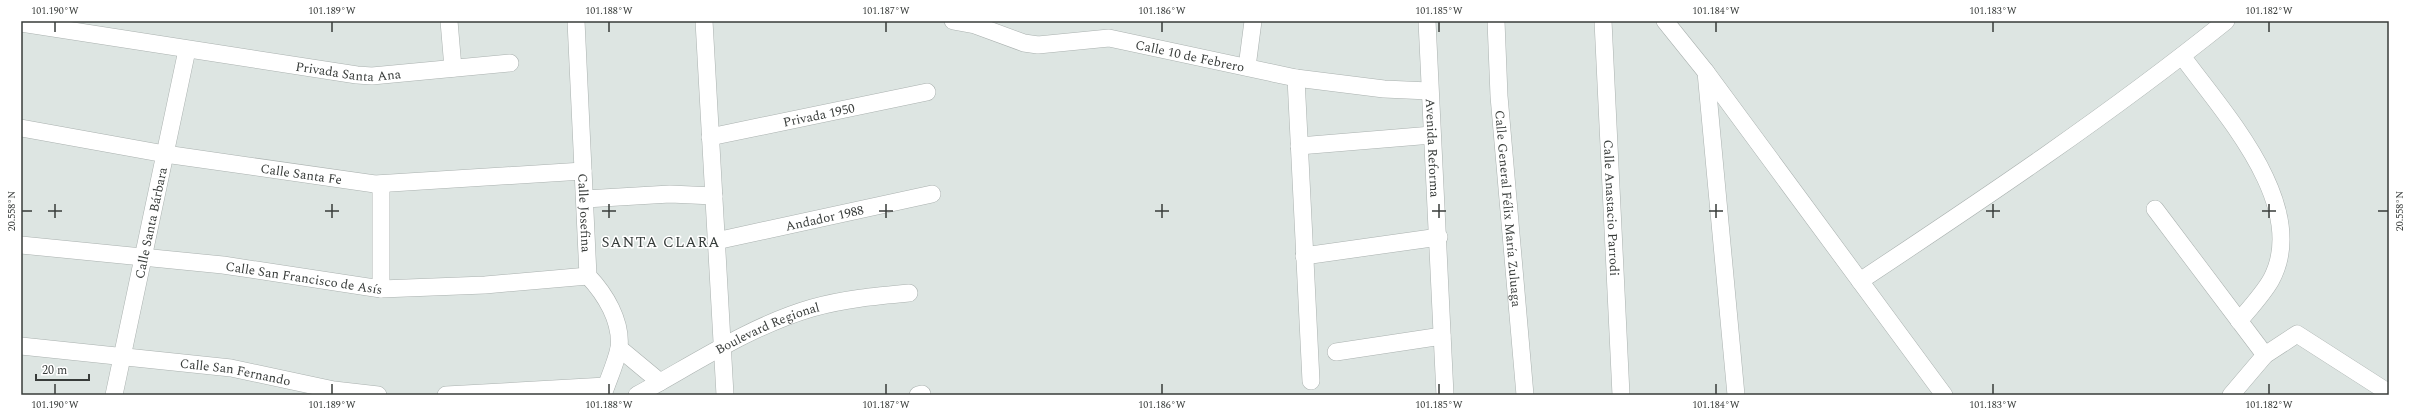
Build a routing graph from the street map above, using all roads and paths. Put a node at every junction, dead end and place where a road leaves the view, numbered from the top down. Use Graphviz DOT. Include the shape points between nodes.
graph roads {
  1 [pos="449,21"];
  2 [pos="576,21"];
  3 [pos="704,21"];
  4 [pos="953,21"];
  5 [pos="1253,21"];
  6 [pos="1427,21"];
  7 [pos="1496,21"];
  8 [pos="1604,21"];
  9 [pos="1665,21"];
  10 [pos="2226,21"];
  11 [pos="21,23"];
  12 [pos="187,50"];
  13 [pos="2182,56"];
  14 [pos="510,63"];
  15 [pos="1246,67"];
  16 [pos="453,68"];
  17 [pos="1706,72"];
  18 [pos="1296,78"];
  19 [pos="1429,91"];
  20 [pos="928,92"];
  21 [pos="21,128"];
  22 [pos="1432,134"];
  23 [pos="710,137"];
  24 [pos="1299,146"];
  25 [pos="165,154"];
  26 [pos="583,171"];
  27 [pos="382,184"];
  28 [pos="932,194"];
  29 [pos="714,196"];
  30 [pos="585,199"];
  31 [pos="2155,209"];
  32 [pos="1439,237"];
  33 [pos="716,241"];
  34 [pos="21,245"];
  35 [pos="144,256"];
  36 [pos="1304,256"];
  37 [pos="588,276"];
  38 [pos="1860,280"];
  39 [pos="381,289"];
  40 [pos="909,294"];
  41 [pos="2240,321"];
  42 [pos="1442,336"];
  43 [pos="21,346"];
  44 [pos="619,348"];
  45 [pos="723,348"];
  46 [pos="1336,352"];
  47 [pos="2265,355"];
  48 [pos="122,356"];
  49 [pos="1311,381"];
  50 [pos="660,382"];
  51 [pos="605,390"];
  52 [pos="2385,390"];
  53 [pos="553,392"];
  54 [pos="114,395"];
  55 [pos="378,395"];
  56 [pos="446,395"];
  57 [pos="638,395"];
  58 [pos="725,395"];
  59 [pos="1445,395"];
  60 [pos="1525,395"];
  61 [pos="1621,395"];
  62 [pos="1736,395"];
  63 [pos="1944,395"];
  64 [pos="2231,395"];
  1 -- 16 [label="street"];
  2 -- 26 [label="street, Calle Josefina"];
  3 -- 23 [label="street"];
  4 -- 15 [label="street, Calle 10 de Febrero" via="1038,45 1109,38"];
  5 -- 15 [label="street"];
  6 -- 19 [label="street, Avenida Reforma"];
  7 -- 60 [label="street, Calle General Félix María Zuluaga" via="1499,96"];
  8 -- 61 [label="street, Calle Anastacio Parrodi"];
  9 -- 17 [label="street"];
  10 -- 13 [label="street"];
  11 -- 12 [label="street, Privada Santa Ana"];
  12 -- 16 [label="street, Privada Santa Ana" via="357,76"];
  12 -- 25 [label="street, Calle Santa Bárbara"];
  13 -- 38 [label="street" via="2023,172"];
  13 -- 41 [label="street" via="2252,152 2268,179 2280,223 2279,252 2271,279"];
  14 -- 16 [label="street, Privada Santa Ana"];
  15 -- 18 [label="street, Calle 10 de Febrero"];
  17 -- 38 [label="street"];
  17 -- 62 [label="street"];
  18 -- 19 [label="street, Calle 10 de Febrero" via="1384,89"];
  18 -- 24 [label="street"];
  19 -- 22 [label="street, Avenida Reforma"];
  20 -- 23 [label="street, Privada 1950"];
  21 -- 25 [label="street, Calle Santa Fe"];
  22 -- 24 [label="street"];
  22 -- 32 [label="street, Avenida Reforma"];
  23 -- 29 [label="street"];
  24 -- 36 [label="street"];
  25 -- 27 [label="street, Calle Santa Fe"];
  25 -- 35 [label="street, Calle Santa Bárbara"];
  26 -- 27 [label="street, Calle Santa Fe"];
  26 -- 30 [label="street, Calle Josefina"];
  27 -- 39 [label="street"];
  28 -- 33 [label="street, Andador 1988"];
  29 -- 30 [label="street" via="626,195"];
  29 -- 33 [label="street"];
  30 -- 37 [label="street, Calle Josefina"];
  31 -- 41 [label="street"];
  32 -- 36 [label="street"];
  32 -- 42 [label="street, Avenida Reforma"];
  33 -- 45 [label="street"];
  34 -- 35 [label="street, Calle San Francisco de Asís"];
  35 -- 39 [label="street, Calle San Francisco de Asís"];
  35 -- 48 [label="street, Calle Santa Bárbara"];
  36 -- 49 [label="street"];
  37 -- 39 [label="street, Calle San Francisco de Asís" via="485,285"];
  37 -- 44 [label="street" via="611,309 617,328"];
  38 -- 63 [label="street"];
  40 -- 45 [label="street, Boulevard Regional" via="860,298 812,308 766,325"];
  41 -- 47 [label="street"];
  42 -- 46 [label="street"];
  42 -- 59 [label="street, Avenida Reforma"];
  43 -- 48 [label="street, Calle San Fernando"];
  44 -- 50 [label="street"];
  44 -- 51 [label="street"];
  45 -- 50 [label="street, Boulevard Regional"];
  45 -- 58 [label="street"];
  47 -- 52 [label="street" via="2297,334"];
  47 -- 64 [label="street"];
  48 -- 54 [label="street, Calle Santa Bárbara"];
  48 -- 55 [label="street, Calle San Fernando" via="232,368 334,390"];
  50 -- 57 [label="street, Boulevard Regional"];
  51 -- 53 [label="street"];
  53 -- 56 [label="street"];
}
